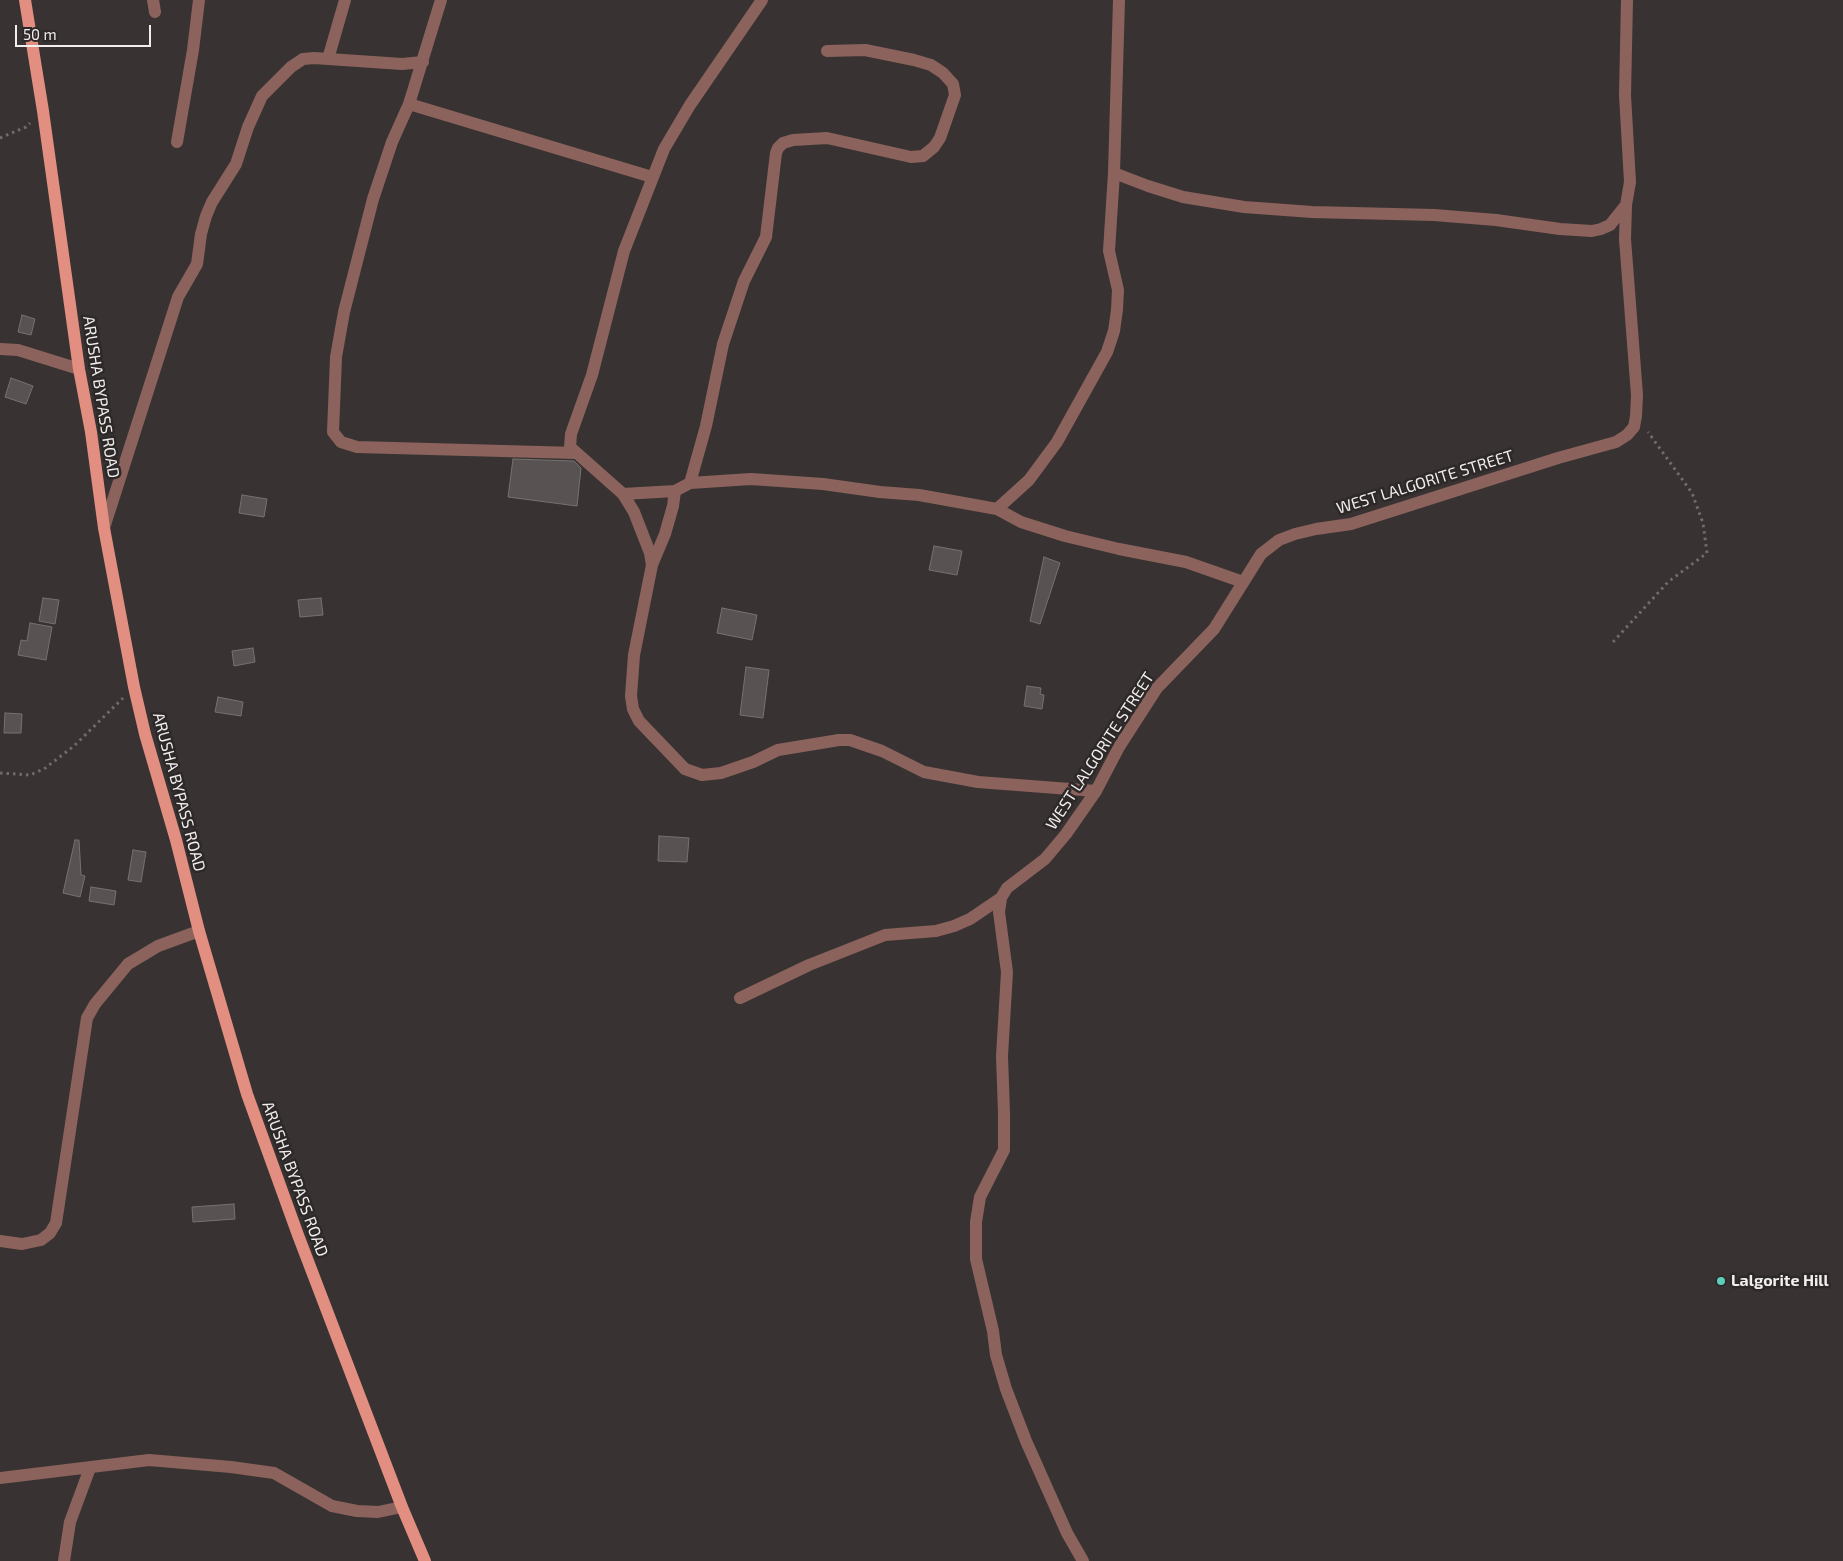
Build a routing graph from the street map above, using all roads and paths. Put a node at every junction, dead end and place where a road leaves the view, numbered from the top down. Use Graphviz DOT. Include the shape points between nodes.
graph roads {
  1 [pos="25,0"];
  2 [pos="199,0"];
  3 [pos="345,0"];
  4 [pos="441,0"];
  5 [pos="762,0"];
  6 [pos="1119,0"];
  7 [pos="1627,0"];
  8 [pos="827,51"];
  9 [pos="328,59"];
  10 [pos="423,62"];
  11 [pos="409,104"];
  12 [pos="43,111"];
  13 [pos="0,138"];
  14 [pos="177,142"];
  15 [pos="1114,172"];
  16 [pos="652,176"];
  17 [pos="1626,205"];
  18 [pos="0,349"];
  19 [pos="79,369"];
  20 [pos="1634,427"];
  21 [pos="576,453"];
  22 [pos="690,483"];
  23 [pos="675,491"];
  24 [pos="623,494"];
  25 [pos="997,509"];
  26 [pos="104,528"];
  27 [pos="652,565"];
  28 [pos="1243,582"];
  29 [pos="1613,642"];
  30 [pos="134,687"];
  31 [pos="0,773"];
  32 [pos="1096,790"];
  33 [pos="1000,898"];
  34 [pos="199,931"];
  35 [pos="740,998"];
  36 [pos="0,1241"];
  37 [pos="90,1468"];
  38 [pos="0,1478"];
  39 [pos="402,1507"];
  40 [pos="64,1561"];
  41 [pos="425,1561"];
  42 [pos="1083,1561"];
  1 -- 12 [label="main road, ARUSHA BYPASS ROAD"];
  2 -- 14 [label="street"];
  3 -- 9 [label="street"];
  4 -- 10 [label="street"];
  5 -- 16 [label="street" via="690,105"];
  6 -- 15 [label="street"];
  7 -- 17 [label="street" via="1626,95 1630,182"];
  8 -- 22 [label="street" via="865,50 932,65 953,84 955,95 940,138 923,156 911,157 827,138 793,140 778,148 766,237 744,281 723,344"];
  9 -- 10 [label="street" via="402,64"];
  9 -- 26 [label="street" via="303,60 291,67 268,89 255,110 236,164 206,216 196,264 178,296"];
  10 -- 11 [label="street"];
  11 -- 16 [label="street"];
  11 -- 21 [label="street" via="373,199 344,312 336,357 334,432 341,442 357,447"];
  12 -- 13 [label="path" via="26,127"];
  12 -- 19 [label="main road, ARUSHA BYPASS ROAD"];
  15 -- 17 [label="street" via="1183,197 1244,207 1434,215 1560,229 1601,229 1610,225"];
  15 -- 25 [label="street" via="1110,251 1118,290 1108,352 1057,442 1029,480"];
  16 -- 21 [label="street" via="624,251 592,376 571,434 570,446"];
  17 -- 20 [label="street" via="1626,263 1637,395"];
  18 -- 19 [label="street" via="18,350"];
  19 -- 26 [label="main road, ARUSHA BYPASS ROAD"];
  20 -- 28 [label="street, WEST LALGORITE STREET" via="1616,442 1351,524 1316,529 1279,540 1262,554"];
  20 -- 29 [label="path" via="1646,430 1692,493 1704,523 1707,553 1668,582"];
  21 -- 24 [label="street"];
  22 -- 23 [label="street"];
  22 -- 25 [label="street" via="770,480 919,495"];
  23 -- 24 [label="street"];
  23 -- 27 [label="street" via="666,534"];
  24 -- 27 [label="street" via="634,512"];
  25 -- 28 [label="street" via="1021,522 1065,536 1186,562"];
  26 -- 30 [label="main road, ARUSHA BYPASS ROAD"];
  27 -- 32 [label="street" via="634,655 633,709 639,721 685,769 702,774 722,773 778,750 850,740 932,774 978,782"];
  28 -- 32 [label="street, WEST LALGORITE STREET" via="1214,629 1157,688"];
  30 -- 31 [label="path" via="74,746 44,769 30,775"];
  30 -- 34 [label="main road, ARUSHA BYPASS ROAD"];
  32 -- 33 [label="street, WEST LALGORITE STREET" via="1045,859 1007,888"];
  33 -- 35 [label="street, WEST LALGORITE STREET" via="954,926 885,935 809,965"];
  33 -- 42 [label="street" via="1007,972 1002,1056 1004,1150 980,1197 976,1259 1006,1389 1026,1442"];
  34 -- 36 [label="street" via="158,946 128,964 95,1004 87,1018 56,1223 41,1240 22,1244"];
  34 -- 39 [label="main road, ARUSHA BYPASS ROAD" via="247,1094"];
  37 -- 38 [label="street"];
  37 -- 39 [label="street" via="149,1460 231,1467 274,1474 332,1506 378,1512"];
  37 -- 40 [label="street" via="70,1522"];
  39 -- 41 [label="main road, ARUSHA BYPASS ROAD"];
}
